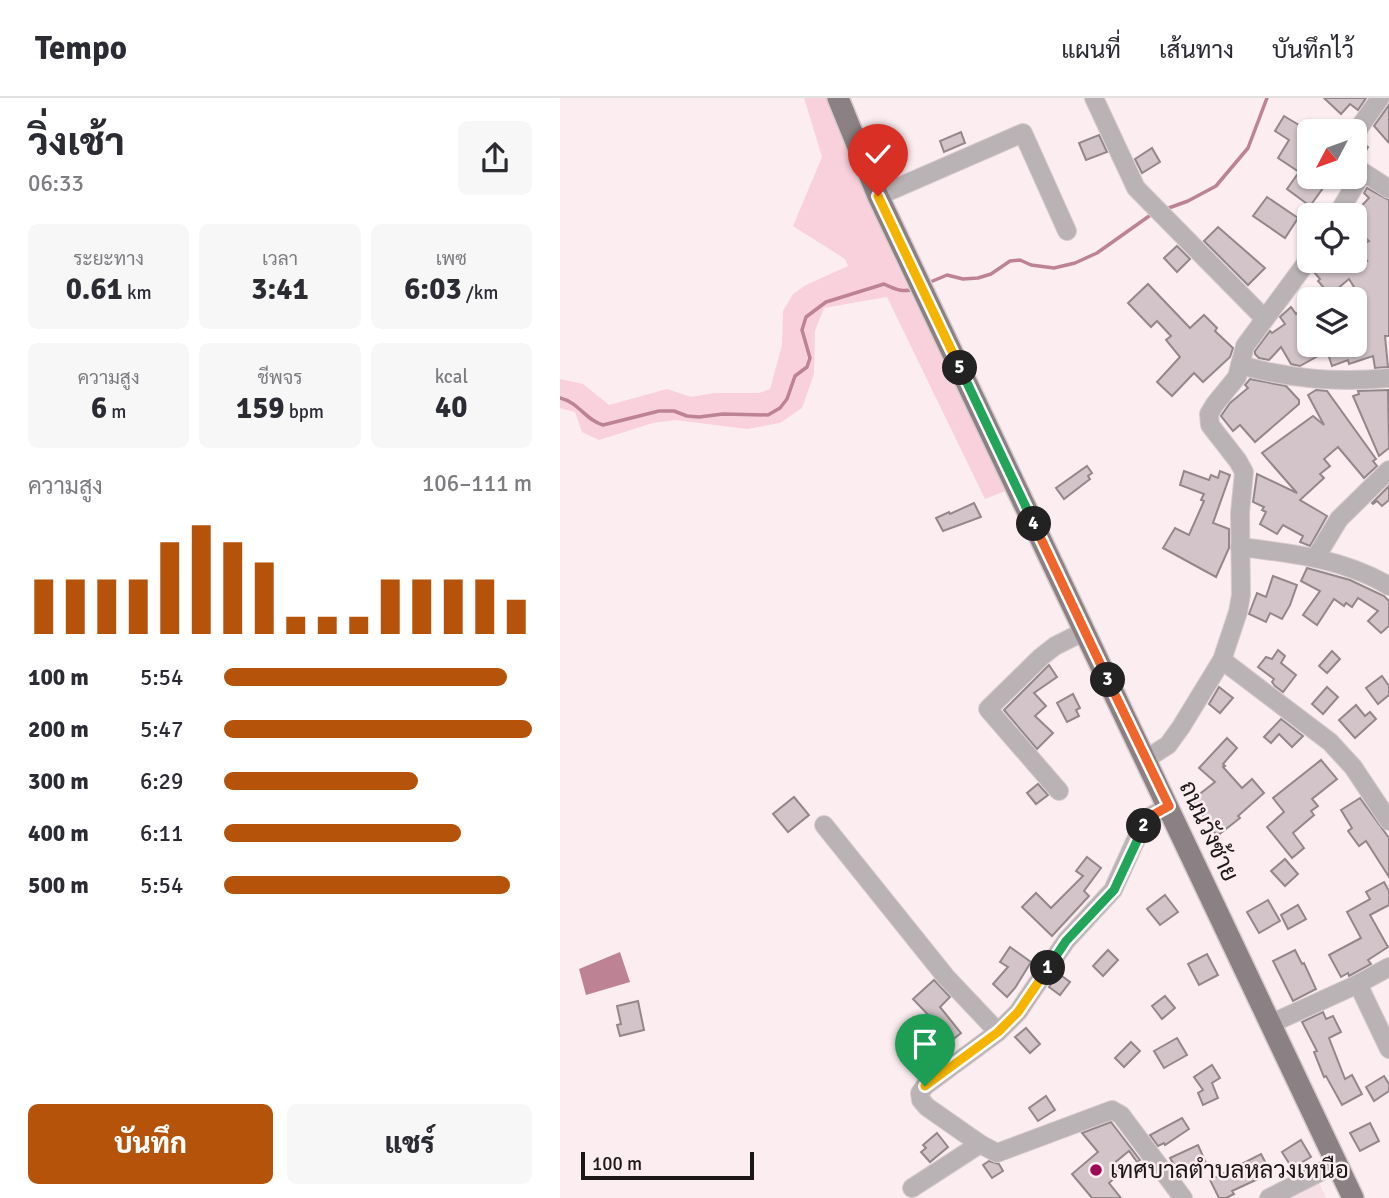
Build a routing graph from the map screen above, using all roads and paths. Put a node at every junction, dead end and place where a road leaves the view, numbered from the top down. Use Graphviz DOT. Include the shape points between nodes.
graph roads {
  1 [pos="838,98"];
  2 [pos="1094,98"];
  3 [pos="1380,98"];
  4 [pos="1365,119"];
  5 [pos="1367,175"];
  6 [pos="1389,189"];
  7 [pos="878,196"];
  8 [pos="1067,231"];
  9 [pos="1299,273"];
  10 [pos="1264,318"];
  11 [pos="1240,365"];
  12 [pos="1389,378"];
  13 [pos="1389,470"];
  14 [pos="1240,547"];
  15 [pos="1316,557"];
  16 [pos="1389,586"];
  17 [pos="1085,631"];
  18 [pos="1222,660"];
  19 [pos="1146,760"];
  20 [pos="1059,792"];
  21 [pos="1169,806"];
  22 [pos="1389,821"];
  23 [pos="824,825"];
  24 [pos="1389,967"];
  25 [pos="1358,984"];
  26 [pos="1270,1024"];
  27 [pos="998,1032"];
  28 [pos="1389,1049"];
  29 [pos="980,1144"];
  30 [pos="1336,1164"];
  31 [pos="912,1188"];
  32 [pos="1182,1198"];
  33 [pos="1269,1198"];
  34 [pos="1353,1198"];
  1 -- 7 [label="main road, ถนนวังซ้าย"];
  2 -- 10 [label="street" via="1136,188"];
  3 -- 4 [label="street"];
  5 -- 6 [label="street"];
  7 -- 8 [label="street" via="1023,133"];
  7 -- 17 [label="main road, ถนนวังซ้าย"];
  9 -- 10 [label="street"];
  10 -- 11 [label="street" via="1245,346"];
  11 -- 12 [label="street" via="1311,379"];
  11 -- 14 [label="street" via="1237,377 1209,414 1210,425 1244,472"];
  13 -- 15 [label="street" via="1339,519"];
  14 -- 15 [label="street"];
  14 -- 18 [label="street" via="1241,595"];
  15 -- 16 [label="street"];
  17 -- 19 [label="main road, ถนนวังซ้าย"];
  17 -- 20 [label="street" via="1048,651 988,709"];
  18 -- 19 [label="street" via="1168,745"];
  18 -- 22 [label="street" via="1330,742"];
  19 -- 21 [label="main road, ถนนวังซ้าย"];
  21 -- 26 [label="main road, ถนนวังซ้าย"];
  21 -- 27 [label="street" via="1151,816 1114,890 1066,941 1018,1012"];
  23 -- 27 [label="street" via="946,977"];
  24 -- 25 [label="street"];
  25 -- 26 [label="street"];
  25 -- 28 [label="street"];
  26 -- 30 [label="main road, ถนนวังซ้าย"];
  27 -- 29 [label="street" via="919,1093 927,1107"];
  29 -- 31 [label="street"];
  29 -- 32 [label="street" via="997,1153 1112,1111 1121,1115"];
  30 -- 33 [label="street"];
  30 -- 34 [label="main road, ถนนวังซ้าย"];
}
